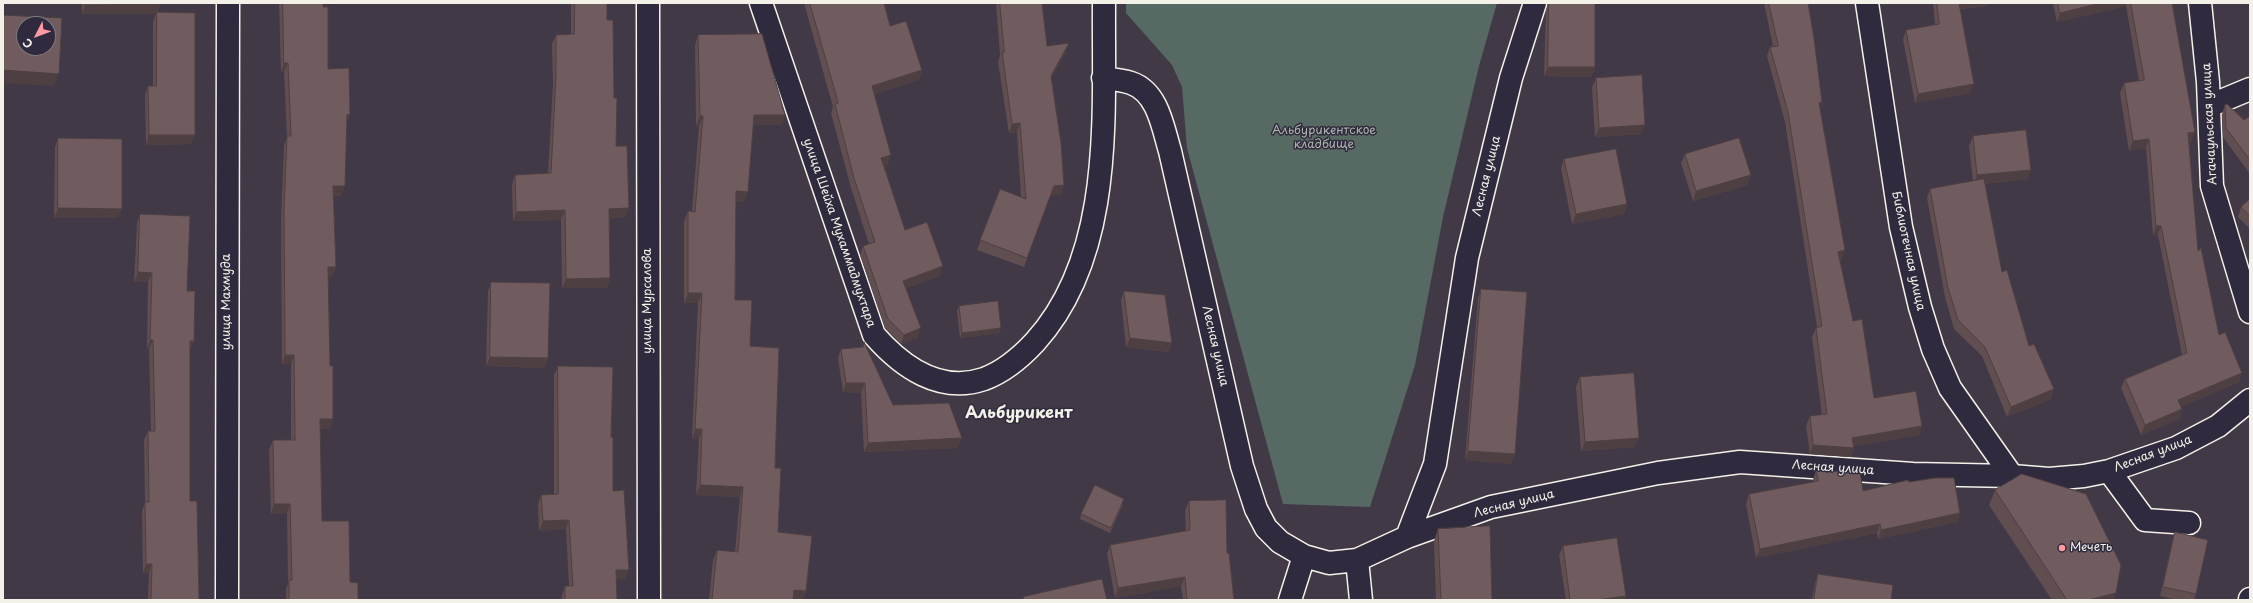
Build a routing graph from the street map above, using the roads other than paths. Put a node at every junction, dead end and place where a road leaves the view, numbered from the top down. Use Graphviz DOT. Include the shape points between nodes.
graph roads {
  1 [pos="228,3"];
  2 [pos="662,3"];
  3 [pos="743,3"];
  4 [pos="760,3"];
  5 [pos="1104,3"];
  6 [pos="1535,3"];
  7 [pos="1866,3"];
  8 [pos="2200,3"];
  9 [pos="648,12"];
  10 [pos="768,27"];
  11 [pos="1103,78"];
  12 [pos="2250,89"];
  13 [pos="2209,106"];
  14 [pos="2250,312"];
  15 [pos="2250,400"];
  16 [pos="2109,471"];
  17 [pos="2012,476"];
  18 [pos="2190,523"];
  19 [pos="1407,537"];
  20 [pos="1304,556"];
  21 [pos="1357,560"];
  22 [pos="227,600"];
  23 [pos="649,600"];
  24 [pos="1290,600"];
  25 [pos="1361,600"];
  1 -- 22 [label="street, улица Махмуда"];
  2 -- 9 [label="street"];
  3 -- 10 [label="street"];
  4 -- 10 [label="street, улица Шейха Мухаммадмухтара"];
  5 -- 11 [label="street, улица Шейха Мухаммадмухтара"];
  6 -- 19 [label="street, Лесная улица" via="1510,78 1467,258 1435,464"];
  7 -- 17 [label="street, Библиотечная улица" via="1901,227 1922,314 1933,349 1950,388"];
  8 -- 13 [label="street, Агачаульская улица"];
  9 -- 23 [label="street, улица Мурсалова"];
  10 -- 11 [label="street, улица Шейха Мухаммадмухтара" via="874,335 890,354 910,369 937,380 968,384 991,376 1024,353 1049,326 1069,293 1086,250 1101,169"];
  11 -- 20 [label="street, Лесная улица" via="1132,83 1147,93 1157,108 1170,151 1242,466 1256,509 1266,528 1280,542"];
  12 -- 13 [label="street"];
  13 -- 14 [label="street, Агачаульская улица" via="2212,186"];
  15 -- 16 [label="street, Лесная улица" via="2218,426 2176,448"];
  16 -- 17 [label="street, Лесная улица" via="2050,479"];
  16 -- 18 [label="street" via="2145,520"];
  17 -- 19 [label="street, Лесная улица" via="1913,474 1740,462 1658,473 1491,507"];
  19 -- 21 [label="street, Лесная улица"];
  20 -- 21 [label="street, Лесная улица" via="1329,563"];
  20 -- 24 [label="street"];
  21 -- 25 [label="street"];
}
